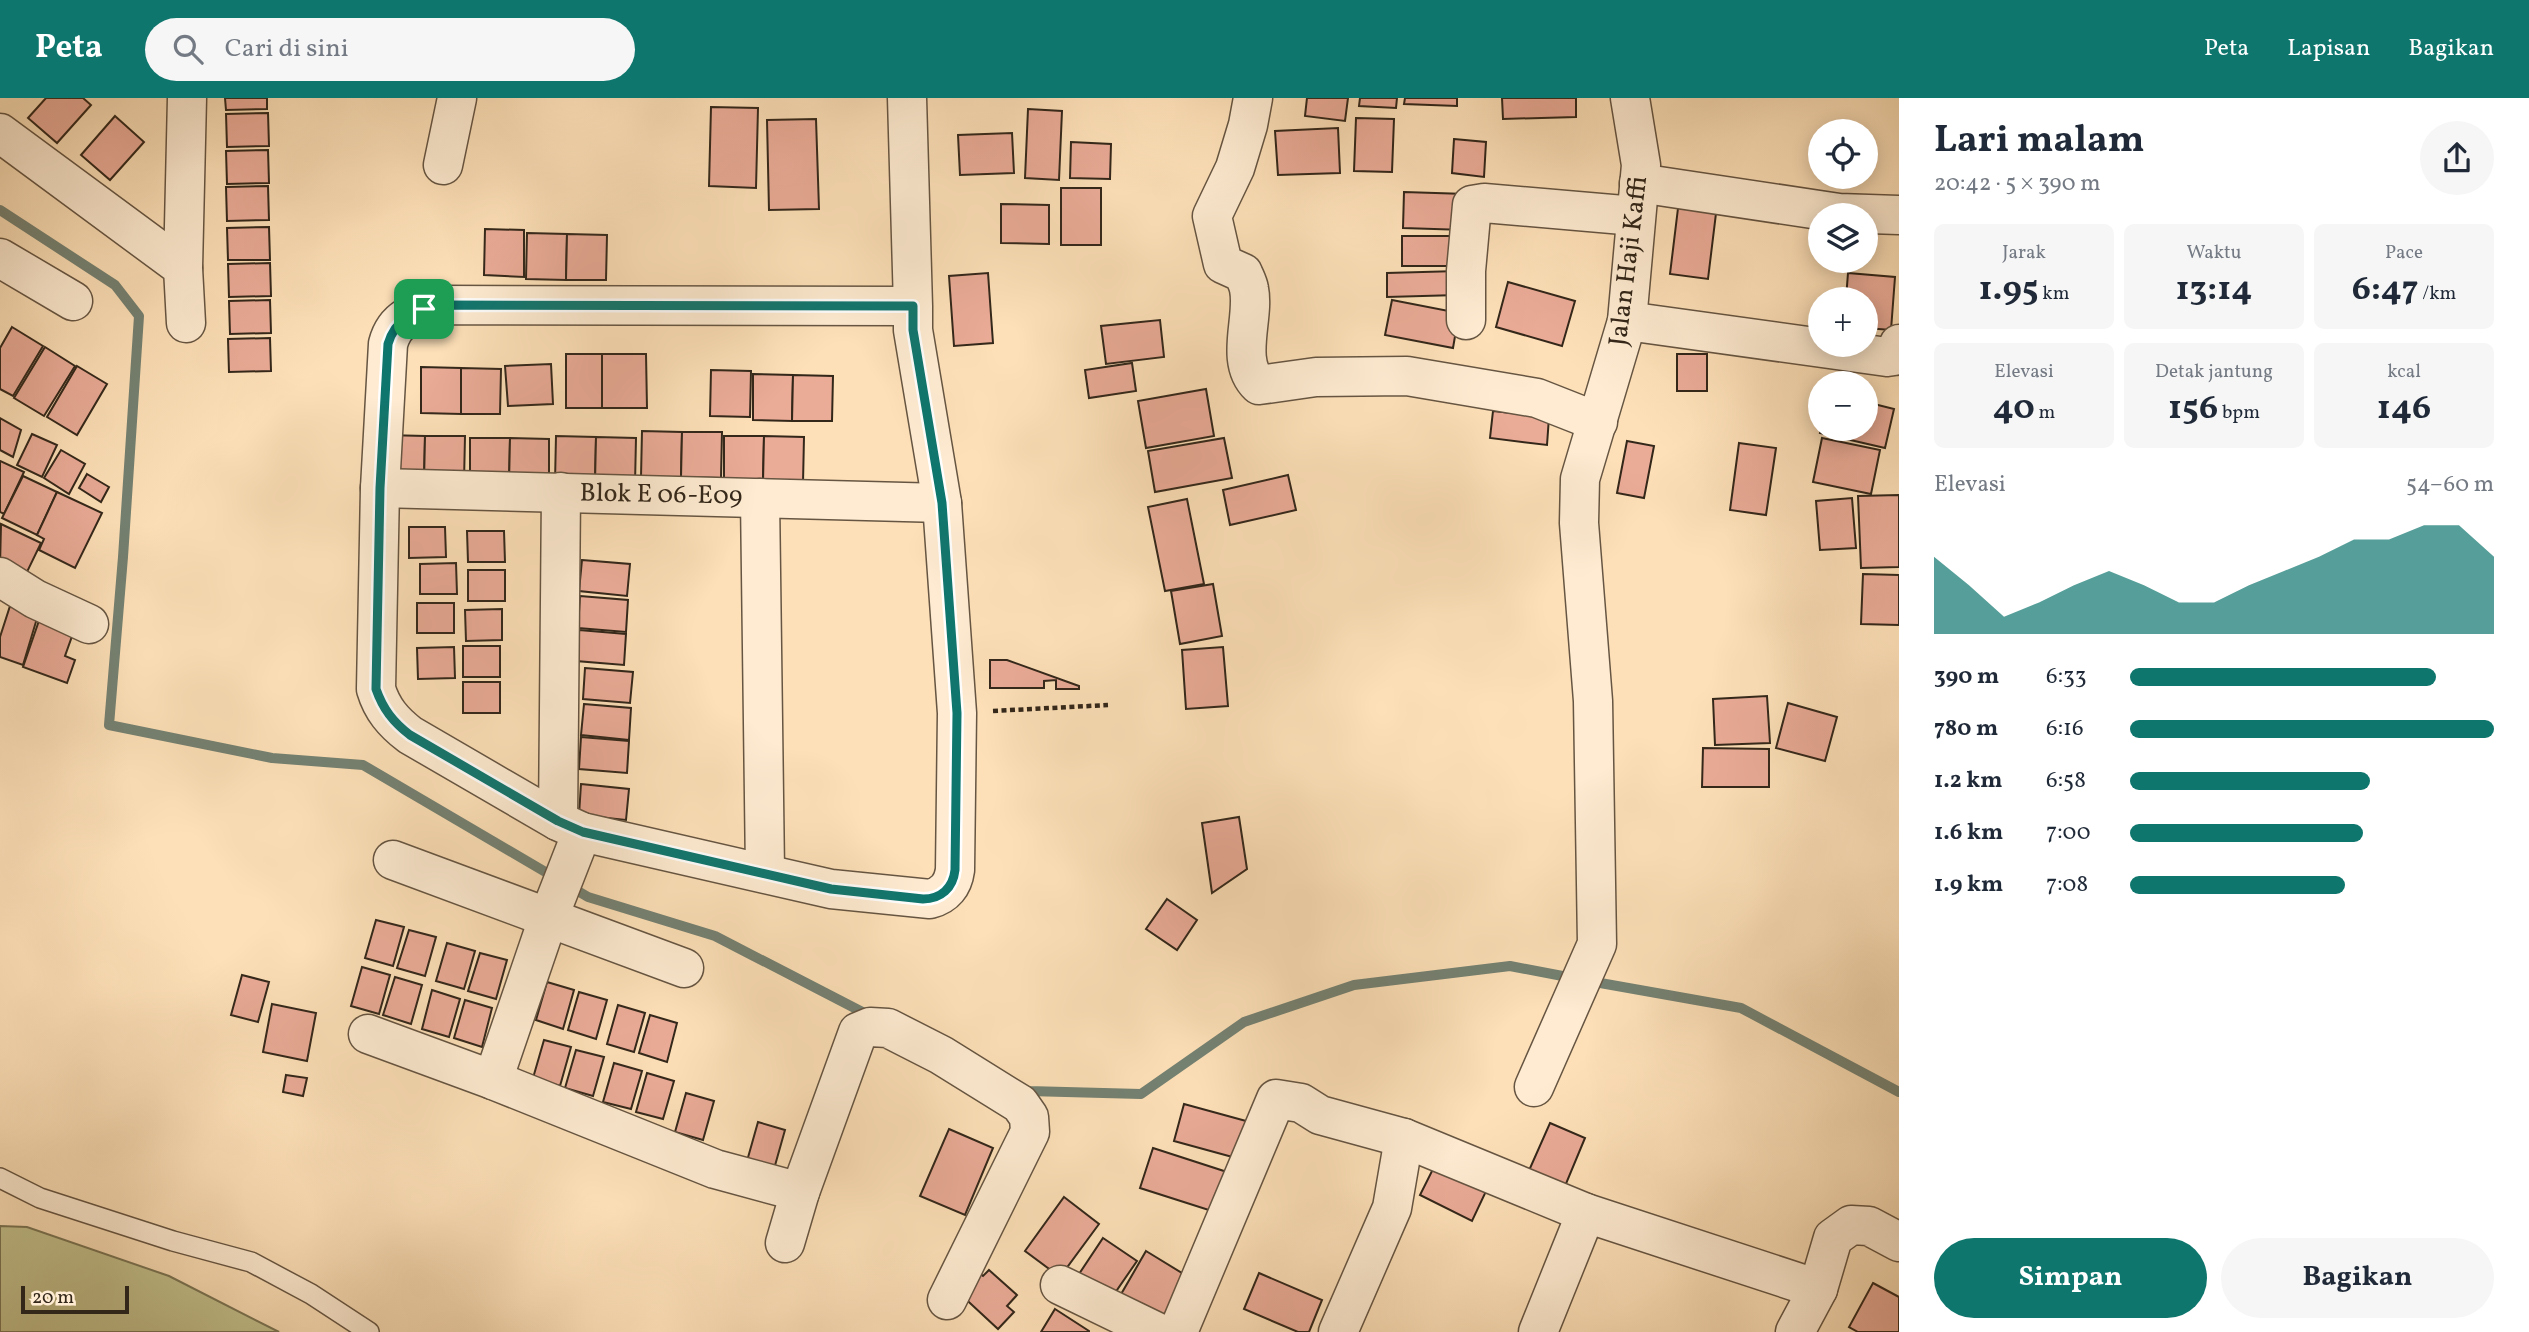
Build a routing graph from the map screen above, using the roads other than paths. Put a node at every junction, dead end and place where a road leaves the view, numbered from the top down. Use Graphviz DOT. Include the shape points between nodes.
graph roads {
  1 [pos="187,98"];
  2 [pos="457,98"];
  3 [pos="907,98"];
  4 [pos="1253,98"];
  5 [pos="1630,98"];
  6 [pos="0,133"];
  7 [pos="443,165"];
  8 [pos="1637,199"];
  9 [pos="1899,215"];
  10 [pos="0,258"];
  11 [pos="183,268"];
  12 [pos="72,301"];
  13 [pos="913,306"];
  14 [pos="1466,320"];
  15 [pos="1627,321"];
  16 [pos="186,323"];
  17 [pos="1899,344"];
  18 [pos="1598,422"];
  19 [pos="380,488"];
  20 [pos="561,492"];
  21 [pos="760,498"];
  22 [pos="942,503"];
  23 [pos="0,577"];
  24 [pos="89,624"];
  25 [pos="572,834"];
  26 [pos="393,860"];
  27 [pos="765,872"];
  28 [pos="553,903"];
  29 [pos="684,968"];
  30 [pos="368,1034"];
  31 [pos="493,1080"];
  32 [pos="1534,1087"];
  33 [pos="1405,1139"];
  34 [pos="0,1178"];
  35 [pos="800,1192"];
  36 [pos="1586,1213"];
  37 [pos="785,1242"];
  38 [pos="1899,1242"];
  39 [pos="1059,1286"];
  40 [pos="1818,1289"];
  41 [pos="947,1300"];
  42 [pos="369,1332"];
  43 [pos="1157,1332"];
  44 [pos="1178,1332"];
  45 [pos="1338,1332"];
  46 [pos="1538,1332"];
  47 [pos="1796,1332"];
  1 -- 11 [label="street"];
  2 -- 7 [label="street"];
  3 -- 13 [label="street"];
  4 -- 18 [label="street" via="1235,168 1212,216 1223,264 1243,273 1249,290 1251,378 1259,385 1326,377 1407,376 1537,398"];
  5 -- 8 [label="street, Jalan Haji Kaffi" via="1641,165"];
  6 -- 11 [label="street"];
  8 -- 9 [label="street"];
  8 -- 14 [label="street" via="1472,205"];
  8 -- 15 [label="street, Jalan Haji Kaffi"];
  10 -- 12 [label="street"];
  11 -- 16 [label="street"];
  13 -- 19 [label="street" via="440,305 412,313 392,331 388,344"];
  13 -- 22 [label="street"];
  15 -- 17 [label="street" via="1887,357 1894,356"];
  15 -- 18 [label="street, Jalan Haji Kaffi"];
  18 -- 32 [label="street, Jalan Haji Kaffi" via="1580,479 1579,523 1593,701 1597,944"];
  19 -- 20 [label="street, Blok E 06-E09"];
  19 -- 25 [label="street" via="376,689 381,704 410,735"];
  20 -- 21 [label="street, Blok E 06-E09"];
  20 -- 25 [label="street"];
  21 -- 22 [label="street, Blok E 06-E09"];
  21 -- 27 [label="street"];
  22 -- 27 [label="street" via="957,713 954,880 943,893 923,899 831,889"];
  23 -- 24 [label="street"];
  25 -- 27 [label="street"];
  25 -- 28 [label="street"];
  26 -- 28 [label="street"];
  28 -- 29 [label="street"];
  28 -- 31 [label="street"];
  30 -- 31 [label="street"];
  31 -- 35 [label="street" via="715,1169"];
  33 -- 36 [label="street"];
  33 -- 44 [label="street" via="1276,1099"];
  33 -- 45 [label="street" via="1392,1208"];
  34 -- 42 [label="lane" via="40,1198 251,1262"];
  35 -- 37 [label="street"];
  35 -- 41 [label="street" via="851,1048 858,1032 870,1027 888,1028 915,1040 1020,1104 1029,1117 1030,1132"];
  36 -- 40 [label="street"];
  36 -- 46 [label="street"];
  38 -- 40 [label="street" via="1869,1226 1851,1225 1833,1238"];
  39 -- 43 [label="street"];
  40 -- 47 [label="street"];
}
